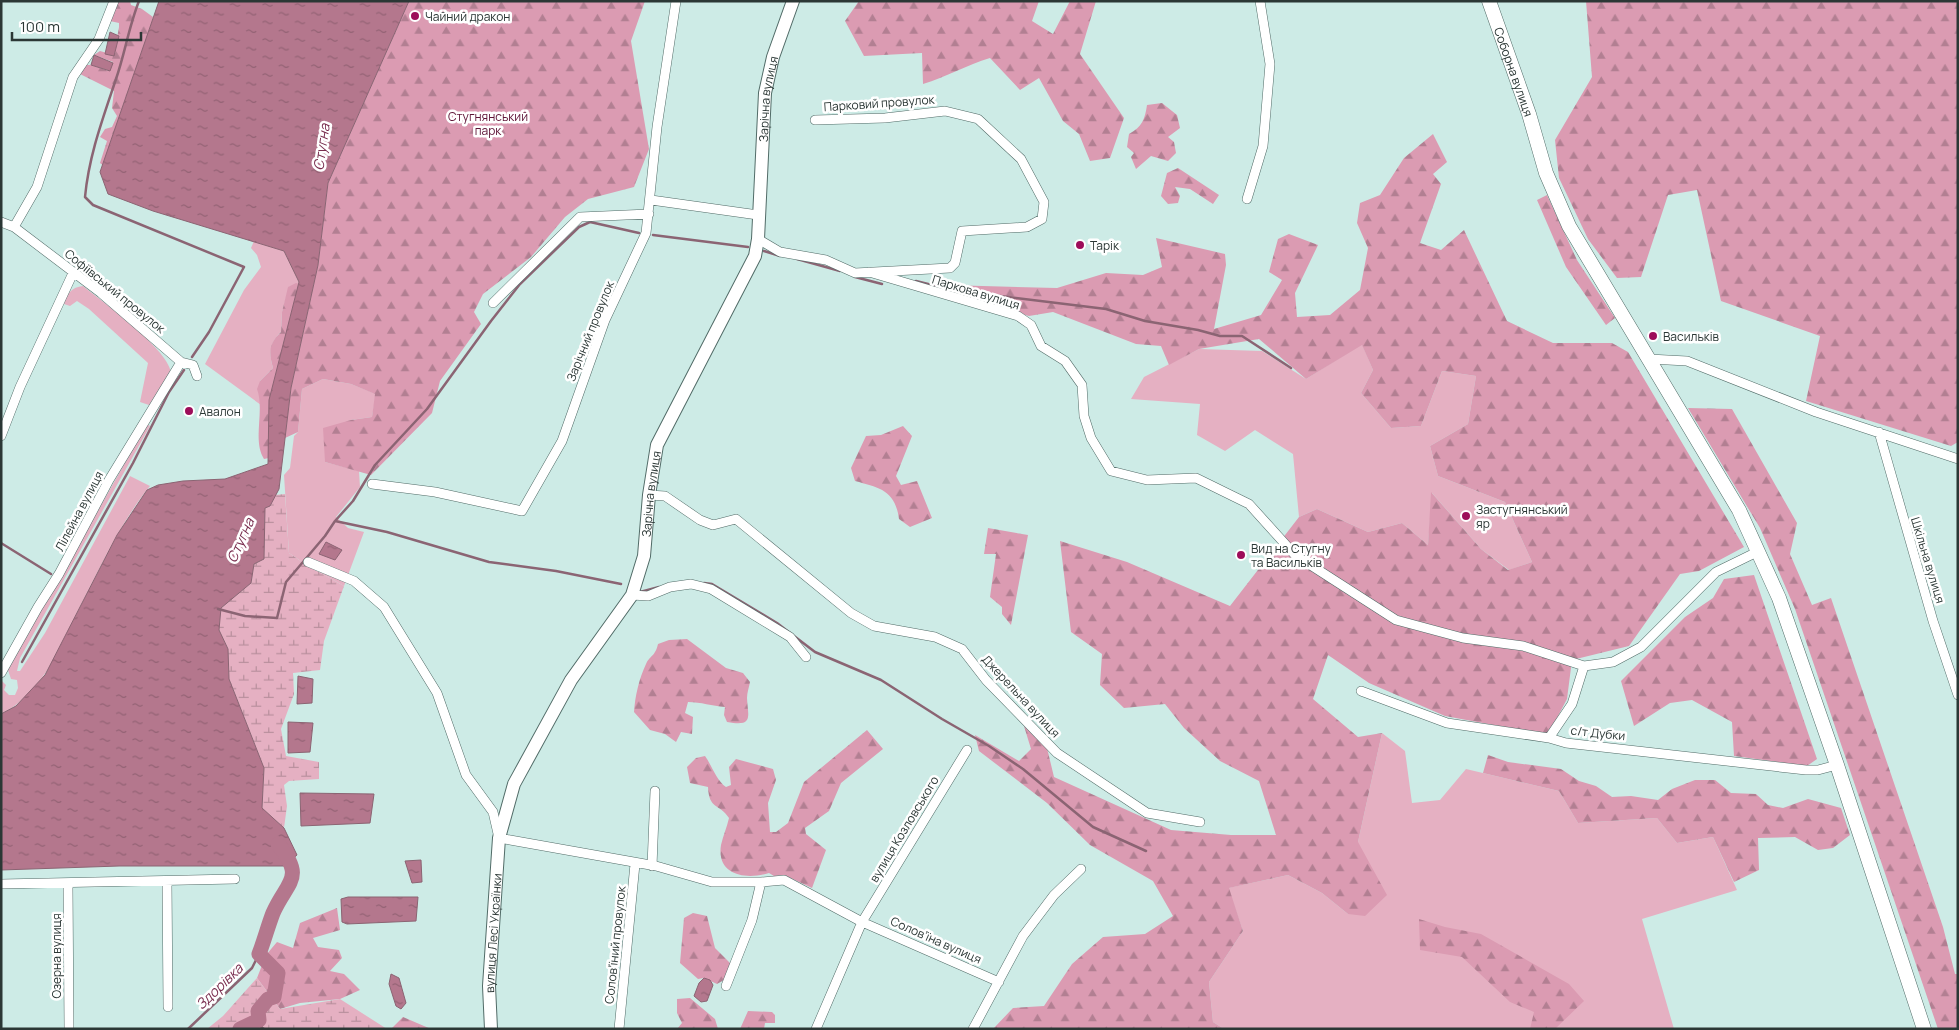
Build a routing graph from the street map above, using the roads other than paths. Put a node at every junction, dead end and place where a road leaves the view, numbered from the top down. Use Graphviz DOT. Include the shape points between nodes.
graph roads {
  1 [pos="114,1"];
  2 [pos="676,1"];
  3 [pos="793,1"];
  4 [pos="1260,1"];
  5 [pos="1489,1"];
  6 [pos="815,120"];
  7 [pos="1247,199"];
  8 [pos="651,200"];
  9 [pos="649,214"];
  10 [pos="758,215"];
  11 [pos="1,222"];
  12 [pos="14,227"];
  13 [pos="758,239"];
  14 [pos="74,272"];
  15 [pos="869,272"];
  16 [pos="493,303"];
  17 [pos="1650,359"];
  18 [pos="180,362"];
  19 [pos="197,376"];
  20 [pos="1879,432"];
  21 [pos="1,436"];
  22 [pos="1958,459"];
  23 [pos="372,484"];
  24 [pos="649,495"];
  25 [pos="1759,551"];
  26 [pos="308,562"];
  27 [pos="632,595"];
  28 [pos="806,657"];
  29 [pos="1584,666"];
  30 [pos="1,672"];
  31 [pos="1361,691"];
  32 [pos="1958,694"];
  33 [pos="1549,738"];
  34 [pos="967,750"];
  35 [pos="1837,764"];
  36 [pos="655,791"];
  37 [pos="1200,822"];
  38 [pos="500,838"];
  39 [pos="635,864"];
  40 [pos="652,866"];
  41 [pos="1081,869"];
  42 [pos="235,880"];
  43 [pos="167,881"];
  44 [pos="762,882"];
  45 [pos="1,884"];
  46 [pos="68,884"];
  47 [pos="862,922"];
  48 [pos="999,982"];
  49 [pos="726,986"];
  50 [pos="168,1007"];
  51 [pos="69,1029"];
  52 [pos="491,1029"];
  53 [pos="619,1029"];
  54 [pos="816,1029"];
  55 [pos="973,1029"];
  56 [pos="1924,1029"];
  1 -- 12 [label="street" via="99,39 73,77 37,187"];
  2 -- 8 [label="street, Зарічний провулок" via="657,127"];
  3 -- 10 [label="street, Зарічна вулиця" via="768,75"];
  4 -- 7 [label="street" via="1270,64 1263,146"];
  5 -- 17 [label="main road, Соборна вулиця" via="1537,144 1569,226"];
  6 -- 15 [label="street, Парковий провулок" via="885,118 945,111 978,119 1021,159 1044,202 1042,219 1027,227 962,231 955,263 950,268"];
  8 -- 9 [label="street, Зарічний провулок"];
  8 -- 10 [label="street"];
  9 -- 16 [label="street" via="580,217"];
  9 -- 23 [label="street, Зарічний провулок" via="646,233 606,320 562,441 522,511 435,492"];
  10 -- 13 [label="street, Зарічна вулиця"];
  11 -- 12 [label="street, Софіївський провулок"];
  12 -- 14 [label="street, Софіївський провулок"];
  13 -- 15 [label="street, Парковий провулок" via="780,252 826,260 854,273"];
  13 -- 24 [label="street, Зарічна вулиця" via="755,256 657,445"];
  14 -- 18 [label="street, Софіївський провулок"];
  14 -- 21 [label="street" via="20,387"];
  15 -- 29 [label="street, Паркова вулиця" via="1018,316 1031,325 1041,346 1065,361 1082,385 1084,416 1090,438 1112,471 1147,480 1196,478 1249,504 1295,555 1396,620 1455,636 1522,646"];
  17 -- 20 [label="street" via="1687,361 1816,412"];
  17 -- 25 [label="main road, Соборна вулиця" via="1739,510"];
  18 -- 19 [label="street, Софіївський провулок" via="193,364"];
  18 -- 30 [label="street, Лілейна вулиця"];
  20 -- 22 [label="street"];
  20 -- 32 [label="street, Шкільна вулиця" via="1933,621"];
  24 -- 27 [label="street, Зарічна вулиця" via="644,556"];
  24 -- 37 [label="street, Джерельна вулиця" via="665,496 713,525 736,519 851,613 874,626 935,637 962,649 986,680 1057,753 1147,813"];
  25 -- 29 [label="street" via="1716,572 1641,647 1613,662"];
  25 -- 35 [label="main road, Соборна вулиця"];
  26 -- 38 [label="street" via="354,581 384,607 437,692 466,775 493,812"];
  27 -- 28 [label="street" via="648,596 670,586 691,584 711,589 790,637"];
  27 -- 38 [label="street, Зарічна вулиця" via="571,680 514,784"];
  29 -- 33 [label="street" via="1572,704"];
  31 -- 33 [label="street, с/т Дубки" via="1447,723"];
  33 -- 35 [label="street, с/т Дубки" via="1566,743 1806,770"];
  34 -- 47 [label="street, вулиця Козловського"];
  35 -- 56 [label="main road, Соборна вулиця"];
  36 -- 40 [label="street"];
  38 -- 39 [label="street"];
  38 -- 52 [label="street, вулиця Лесі Українки" via="489,986"];
  39 -- 40 [label="street, Соловʼїна вулиця"];
  39 -- 53 [label="street, Соловʼїний провулок"];
  40 -- 44 [label="street, Соловʼїна вулиця" via="712,882"];
  41 -- 48 [label="street" via="1054,895 1023,936"];
  42 -- 43 [label="street"];
  43 -- 46 [label="street"];
  43 -- 50 [label="street"];
  44 -- 47 [label="street, Соловʼїна вулиця" via="784,880"];
  44 -- 49 [label="street" via="752,920"];
  45 -- 46 [label="street"];
  46 -- 51 [label="street, Озерна вулиця"];
  47 -- 48 [label="street, Соловʼїна вулиця"];
  47 -- 54 [label="street"];
  48 -- 55 [label="street"];
}
